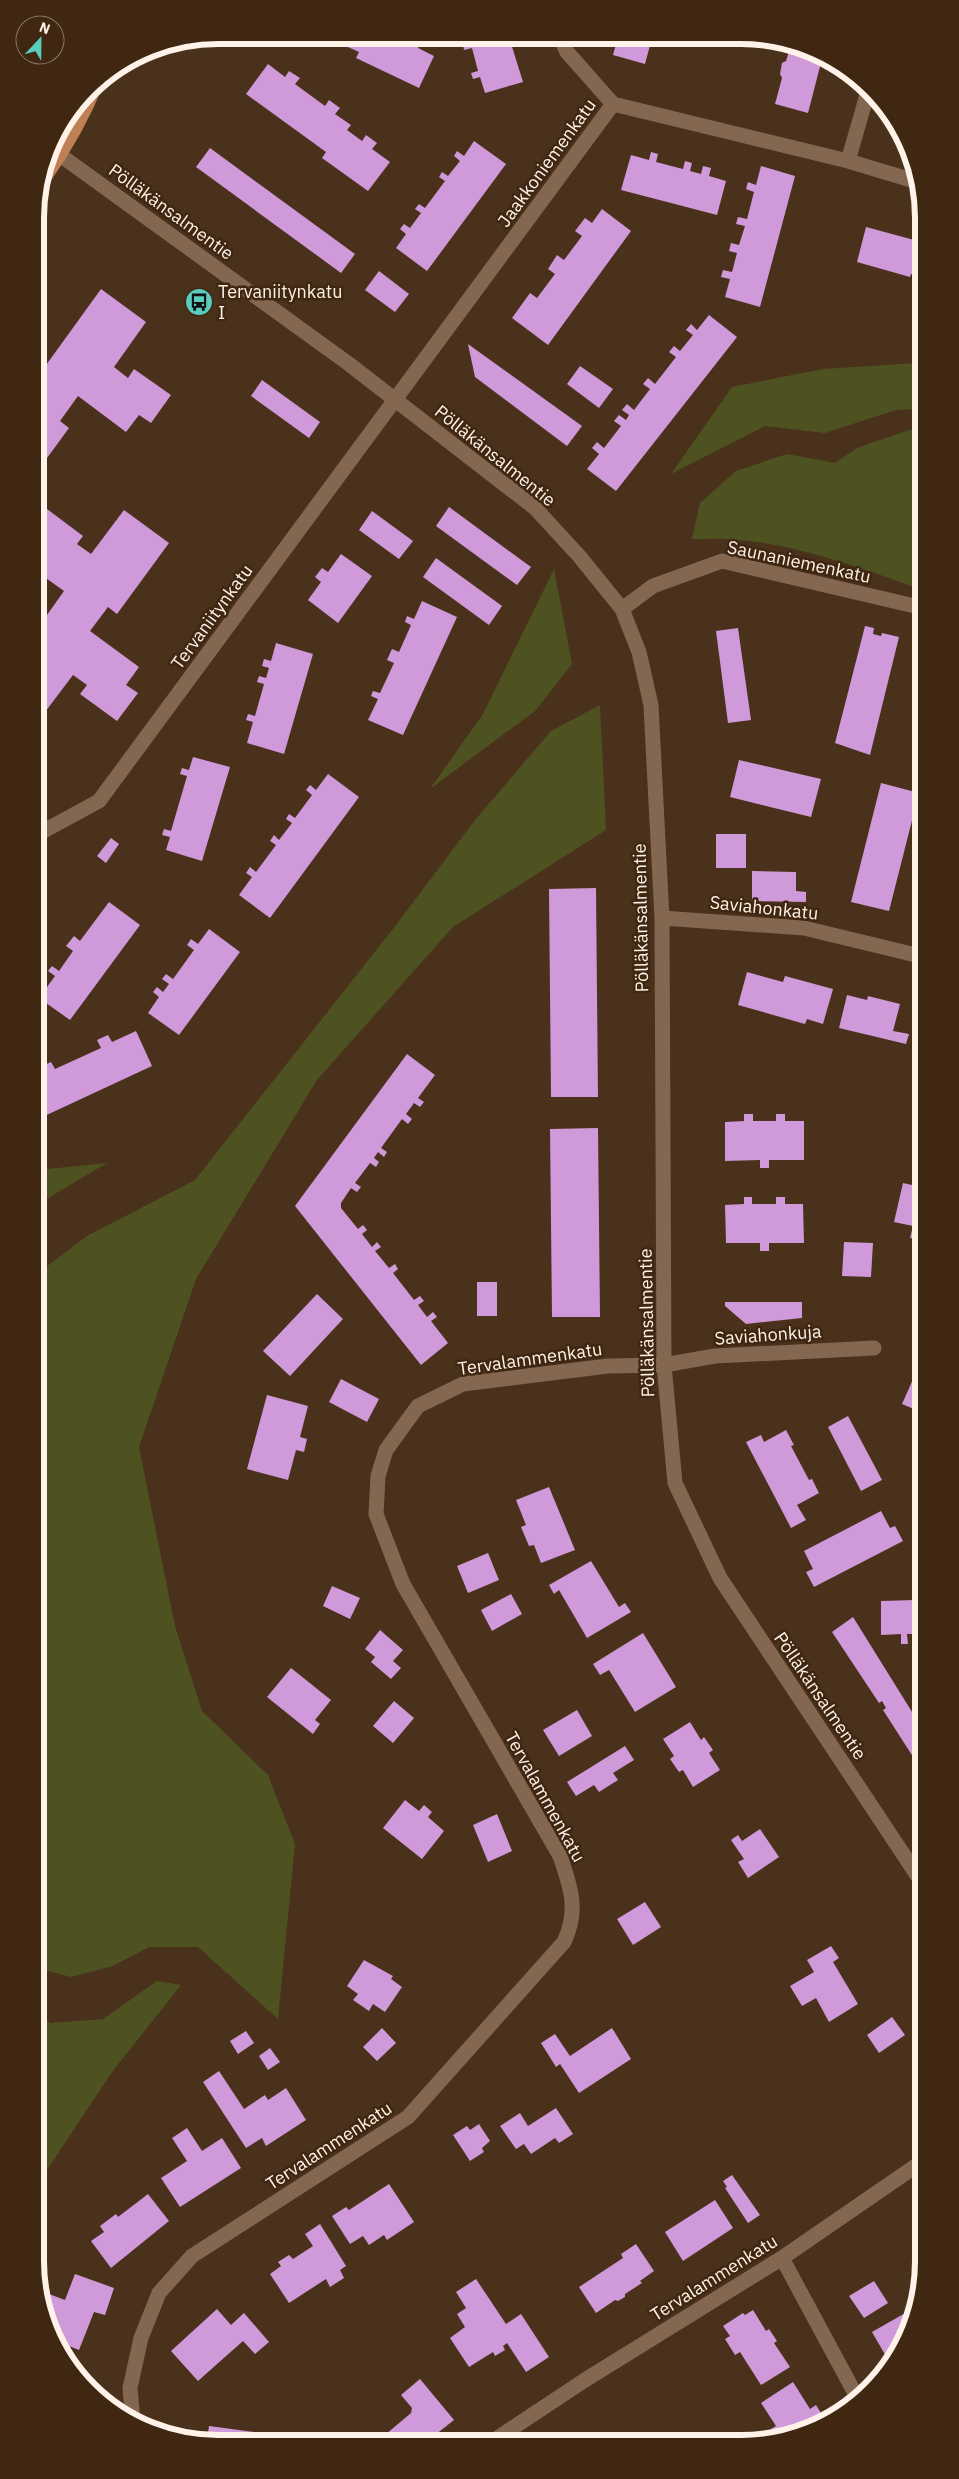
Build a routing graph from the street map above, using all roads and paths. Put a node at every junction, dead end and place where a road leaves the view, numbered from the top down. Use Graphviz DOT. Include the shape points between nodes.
graph roads {
  1 [pos="563,44"];
  2 [pos="866,97"];
  3 [pos="89,101"];
  4 [pos="613,104"];
  5 [pos="60,155"];
  6 [pos="848,162"];
  7 [pos="52,166"];
  8 [pos="911,180"];
  9 [pos="396,402"];
  10 [pos="915,606"];
  11 [pos="622,609"];
  12 [pos="44,831"];
  13 [pos="662,918"];
  14 [pos="915,955"];
  15 [pos="874,1348"];
  16 [pos="664,1365"];
  17 [pos="915,1873"];
  18 [pos="915,2167"];
  19 [pos="782,2258"];
  20 [pos="855,2393"];
  21 [pos="131,2412"];
  22 [pos="502,2435"];
  1 -- 4 [label="street"];
  2 -- 6 [label="street"];
  3 -- 5 [label="main road"];
  4 -- 6 [label="street, Jaakkoniemenkatu"];
  4 -- 9 [label="street, Jaakkoniemenkatu"];
  5 -- 7 [label="main road"];
  5 -- 9 [label="street, Pölläkänsalmentie" via="349,364"];
  6 -- 8 [label="street, Jaakkoniemenkatu"];
  9 -- 11 [label="street, Pölläkänsalmentie" via="535,508"];
  9 -- 12 [label="street, Tervaniitynkatu" via="99,802"];
  10 -- 11 [label="street, Saunaniemenkatu" via="722,561 653,586"];
  11 -- 13 [label="street, Pölläkänsalmentie" via="652,705"];
  13 -- 14 [label="street, Saviahonkatu" via="804,928"];
  13 -- 16 [label="street, Pölläkänsalmentie"];
  15 -- 16 [label="street, Saviahonkuja" via="715,1356"];
  16 -- 17 [label="street, Pölläkänsalmentie" via="674,1483 720,1578"];
  16 -- 21 [label="street, Tervalammenkatu" via="608,1366 463,1384 418,1406 386,1450 378,1476 376,1514 403,1584 560,1856 570,1883 571,1926 564,1942 408,2117 192,2256 158,2293 141,2338 130,2388"];
  18 -- 19 [label="street, Tervalammenkatu"];
  19 -- 20 [label="street"];
  19 -- 22 [label="street, Tervalammenkatu"];
}
